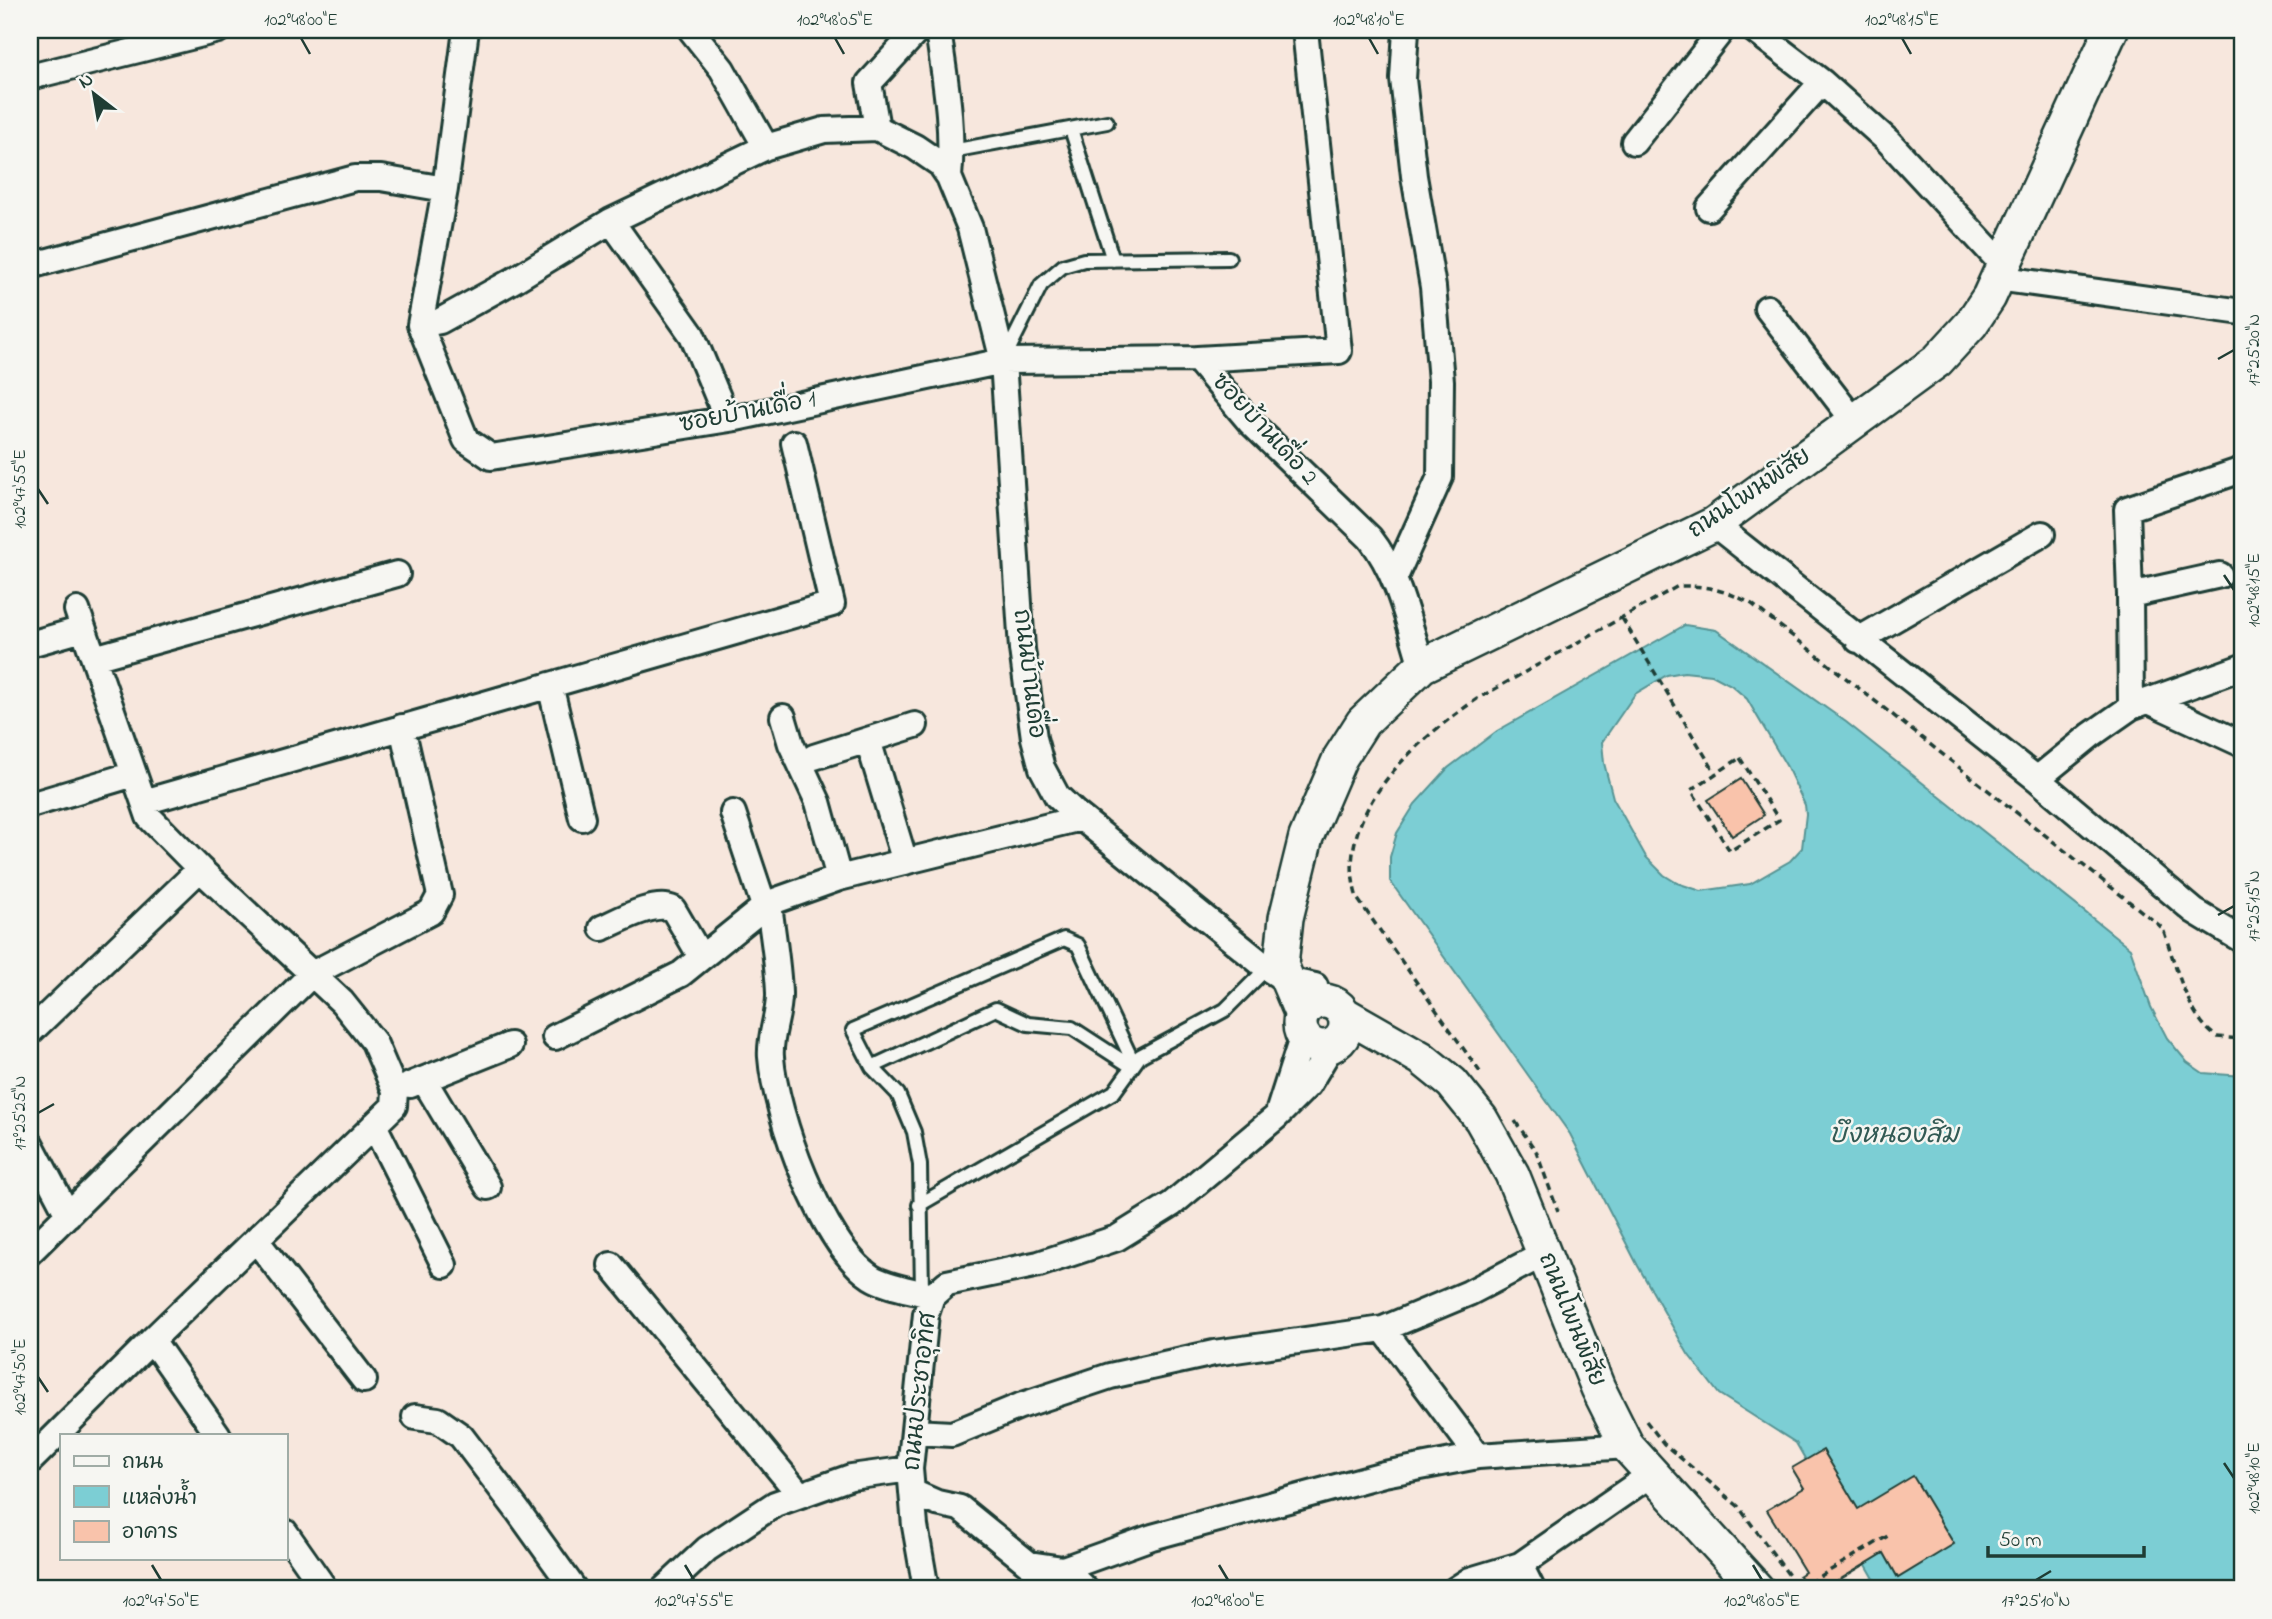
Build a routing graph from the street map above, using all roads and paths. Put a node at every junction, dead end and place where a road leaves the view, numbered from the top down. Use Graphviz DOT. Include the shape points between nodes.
graph roads {
  1 [pos="218,30"];
  2 [pos="466,30"];
  3 [pos="691,30"];
  4 [pos="918,30"];
  5 [pos="938,30"];
  6 [pos="1305,30"];
  7 [pos="1406,30"];
  8 [pos="1723,30"];
  9 [pos="1754,30"];
  10 [pos="2111,30"];
  11 [pos="30,77"];
  12 [pos="1822,82"];
  13 [pos="1107,122"];
  14 [pos="877,128"];
  15 [pos="1071,129"];
  16 [pos="1634,142"];
  17 [pos="766,147"];
  18 [pos="951,150"];
  19 [pos="949,177"];
  20 [pos="445,189"];
  21 [pos="1709,208"];
  22 [pos="611,221"];
  23 [pos="1229,258"];
  24 [pos="1113,260"];
  25 [pos="30,267"];
  26 [pos="2000,271"];
  27 [pos="1767,308"];
  28 [pos="2242,312"];
  29 [pos="420,326"];
  30 [pos="1197,359"];
  31 [pos="1003,361"];
  32 [pos="727,419"];
  33 [pos="1854,421"];
  34 [pos="794,443"];
  35 [pos="2242,470"];
  36 [pos="1714,524"];
  37 [pos="2042,534"];
  38 [pos="397,574"];
  39 [pos="2220,575"];
  40 [pos="1395,577"];
  41 [pos="2130,595"];
  42 [pos="1622,618"];
  43 [pos="1858,640"];
  44 [pos="30,644"];
  45 [pos="94,658"];
  46 [pos="1422,666"];
  47 [pos="2242,667"];
  48 [pos="550,685"];
  49 [pos="2140,704"];
  50 [pos="783,717"];
  51 [pos="915,725"];
  52 [pos="402,727"];
  53 [pos="868,740"];
  54 [pos="2242,744"];
  55 [pos="814,757"];
  56 [pos="134,774"];
  57 [pos="1716,774"];
  58 [pos="2037,779"];
  59 [pos="144,802"];
  60 [pos="30,805"];
  61 [pos="733,813"];
  62 [pos="582,818"];
  63 [pos="1081,818"];
  64 [pos="905,862"];
  65 [pos="200,869"];
  66 [pos="839,878"];
  67 [pos="767,904"];
  68 [pos="602,928"];
  69 [pos="2242,940"];
  70 [pos="701,957"];
  71 [pos="312,974"];
  72 [pos="1310,1003"];
  73 [pos="30,1032"];
  74 [pos="555,1037"];
  75 [pos="2242,1039"];
  76 [pos="510,1045"];
  77 [pos="1133,1066"];
  78 [pos="872,1067"];
  79 [pos="1482,1074"];
  80 [pos="424,1080"];
  81 [pos="395,1091"];
  82 [pos="1513,1118"];
  83 [pos="374,1125"];
  84 [pos="30,1143"];
  85 [pos="488,1187"];
  86 [pos="919,1205"];
  87 [pos="1559,1214"];
  88 [pos="68,1215"];
  89 [pos="256,1240"];
  90 [pos="30,1252"];
  91 [pos="1544,1254"];
  92 [pos="444,1265"];
  93 [pos="611,1265"];
  94 [pos="927,1294"];
  95 [pos="1383,1329"];
  96 [pos="152,1340"];
  97 [pos="364,1380"];
  98 [pos="1640,1413"];
  99 [pos="415,1417"];
  100 [pos="914,1432"];
  101 [pos="217,1434"];
  102 [pos="1627,1446"];
  103 [pos="1478,1456"];
  104 [pos="30,1461"];
  105 [pos="1653,1473"];
  106 [pos="911,1480"];
  107 [pos="800,1495"];
  108 [pos="1891,1534"];
  109 [pos="287,1535"];
  110 [pos="1520,1565"];
  111 [pos="1063,1569"];
  112 [pos="1812,1581"];
  113 [pos="325,1589"];
  114 [pos="574,1589"];
  115 [pos="663,1589"];
  116 [pos="926,1589"];
  117 [pos="1085,1589"];
  118 [pos="1457,1589"];
  119 [pos="1532,1589"];
  120 [pos="1757,1589"];
  121 [pos="1799,1589"];
  122 [pos="1817,1589"];
  1 -- 11 [label="street"];
  2 -- 20 [label="street"];
  3 -- 17 [label="street" via="722,69"];
  4 -- 14 [label="street" via="869,83"];
  5 -- 18 [label="street" via="950,106"];
  6 -- 30 [label="street" via="1339,351"];
  7 -- 40 [label="street" via="1403,79 1433,287 1441,381 1440,477"];
  8 -- 16 [label="street"];
  9 -- 12 [label="street"];
  10 -- 26 [label="street, ถนนโพนพิสัย"];
  12 -- 21 [label="street"];
  12 -- 26 [label="street" via="1889,142"];
  13 -- 15 [label="lane"];
  14 -- 17 [label="street" via="824,130"];
  14 -- 19 [label="street" via="940,164"];
  15 -- 18 [label="lane"];
  15 -- 24 [label="lane"];
  17 -- 22 [label="street"];
  18 -- 19 [label="street"];
  19 -- 31 [label="street, ถนนบ้านเดื่อ" via="970,228"];
  20 -- 25 [label="street" via="355,178"];
  20 -- 29 [label="street"];
  22 -- 29 [label="street" via="440,321"];
  22 -- 32 [label="street" via="692,335"];
  23 -- 24 [label="lane"];
  24 -- 31 [label="lane" via="1063,266 1041,285"];
  26 -- 28 [label="street"];
  26 -- 33 [label="street, ถนนโพนพิสัย" via="1971,324 1937,361"];
  27 -- 33 [label="street"];
  29 -- 32 [label="street, ซอยบ้านเดื่อ 1" via="466,440 491,457"];
  30 -- 31 [label="street, ซอยบ้านเดื่อ 2"];
  30 -- 40 [label="street, ซอยบ้านเดื่อ 2" via="1250,422 1370,538"];
  31 -- 32 [label="street, ซอยบ้านเดื่อ 1"];
  31 -- 63 [label="street, ถนนบ้านเดื่อ" via="1022,649 1034,738 1042,768 1057,796"];
  33 -- 36 [label="street, ถนนโพนพิสัย"];
  34 -- 48 [label="street" via="832,604"];
  35 -- 41 [label="street" via="2127,509"];
  36 -- 43 [label="street"];
  36 -- 46 [label="street, ถนนโพนพิสัย"];
  37 -- 43 [label="street"];
  38 -- 45 [label="street"];
  39 -- 41 [label="street"];
  40 -- 46 [label="street, ซอยบ้านเดื่อ 2"];
  41 -- 49 [label="street"];
  42 -- 57 [label="path"];
  42 -- 75 [label="path" via="1678,586 1727,591 1752,604 2159,925 2198,1017 2217,1037"];
  42 -- 79 [label="path" via="1455,714 1385,782 1355,836 1353,885 1357,898"];
  43 -- 58 [label="street"];
  44 -- 45 [label="street" via="80,619"];
  45 -- 56 [label="street"];
  46 -- 72 [label="street, ถนนโพนพิสัย" via="1363,722 1340,758 1306,837 1286,918"];
  47 -- 49 [label="street"];
  48 -- 52 [label="street"];
  48 -- 62 [label="street"];
  49 -- 54 [label="street"];
  49 -- 58 [label="street" via="2091,735"];
  50 -- 66 [label="street" via="818,802"];
  51 -- 53 [label="street"];
  52 -- 59 [label="street"];
  52 -- 71 [label="street" via="440,895 431,912"];
  53 -- 55 [label="street"];
  53 -- 64 [label="street"];
  56 -- 59 [label="street"];
  56 -- 60 [label="street"];
  57 -- 57 [label="path" via="1740,758 1779,820 1730,851 1691,790"];
  58 -- 69 [label="street" via="2194,911"];
  59 -- 65 [label="street" via="149,817"];
  61 -- 67 [label="street"];
  63 -- 64 [label="street"];
  63 -- 72 [label="street, ถนนบ้านเดื่อ"];
  64 -- 66 [label="street"];
  65 -- 71 [label="street"];
  65 -- 73 [label="street"];
  66 -- 67 [label="street"];
  67 -- 70 [label="street"];
  67 -- 94 [label="street" via="779,995 771,1053 774,1083 792,1142 825,1222 856,1265 874,1278"];
  68 -- 70 [label="street" via="652,908 668,907"];
  70 -- 74 [label="street" via="681,974"];
  71 -- 81 [label="street" via="374,1042"];
  71 -- 88 [label="street"];
  72 -- 77 [label="lane" via="1225,1010 1150,1048"];
  72 -- 91 [label="street, ถนนโพนพิสัย" via="1400,1045 1452,1083 1481,1119 1512,1174"];
  72 -- 94 [label="street, ถนนประชาอุทิศ" via="1308,1085 1172,1203 1117,1238 1039,1264 947,1283"];
  76 -- 80 [label="street"];
  77 -- 78 [label="lane" via="1072,1028 1028,1024 996,1009"];
  77 -- 78 [label="lane" via="1078,945 1064,939 853,1030"];
  77 -- 86 [label="lane" via="1114,1092"];
  78 -- 86 [label="lane" via="898,1094 914,1132 920,1165"];
  80 -- 81 [label="street"];
  80 -- 85 [label="street"];
  81 -- 83 [label="street" via="394,1107"];
  82 -- 87 [label="path" via="1536,1152"];
  83 -- 89 [label="street"];
  83 -- 92 [label="street"];
  84 -- 88 [label="street"];
  86 -- 94 [label="lane"];
  88 -- 90 [label="street"];
  89 -- 96 [label="street"];
  89 -- 97 [label="street"];
  91 -- 95 [label="street" via="1469,1293"];
  91 -- 102 [label="street, ถนนโพนพิสัย" via="1598,1388"];
  93 -- 107 [label="street"];
  94 -- 100 [label="street, ถนนประชาอุทิศ"];
  95 -- 100 [label="street" via="1214,1353 1110,1376 952,1434"];
  95 -- 103 [label="street"];
  96 -- 101 [label="street"];
  96 -- 104 [label="street"];
  98 -- 121 [label="path" via="1664,1444 1738,1506"];
  99 -- 114 [label="street" via="438,1420 461,1436"];
  100 -- 106 [label="street, ถนนประชาอุทิศ"];
  102 -- 103 [label="street"];
  102 -- 105 [label="street, ถนนโพนพิสัย"];
  103 -- 111 [label="street" via="1384,1474 1191,1526"];
  105 -- 110 [label="street"];
  105 -- 120 [label="street, ถนนโพนพิสัย"];
  106 -- 107 [label="street" via="851,1477"];
  106 -- 111 [label="street" via="937,1503 960,1508 1029,1564"];
  106 -- 116 [label="street, ถนนประชาอุทิศ"];
  107 -- 115 [label="street" via="775,1504 707,1549"];
  108 -- 112 [label="path"];
  109 -- 113 [label="street"];
  110 -- 118 [label="street" via="1470,1580"];
  110 -- 119 [label="street"];
  111 -- 117 [label="street"];
  112 -- 121 [label="path"];
  112 -- 122 [label="path"];
}
